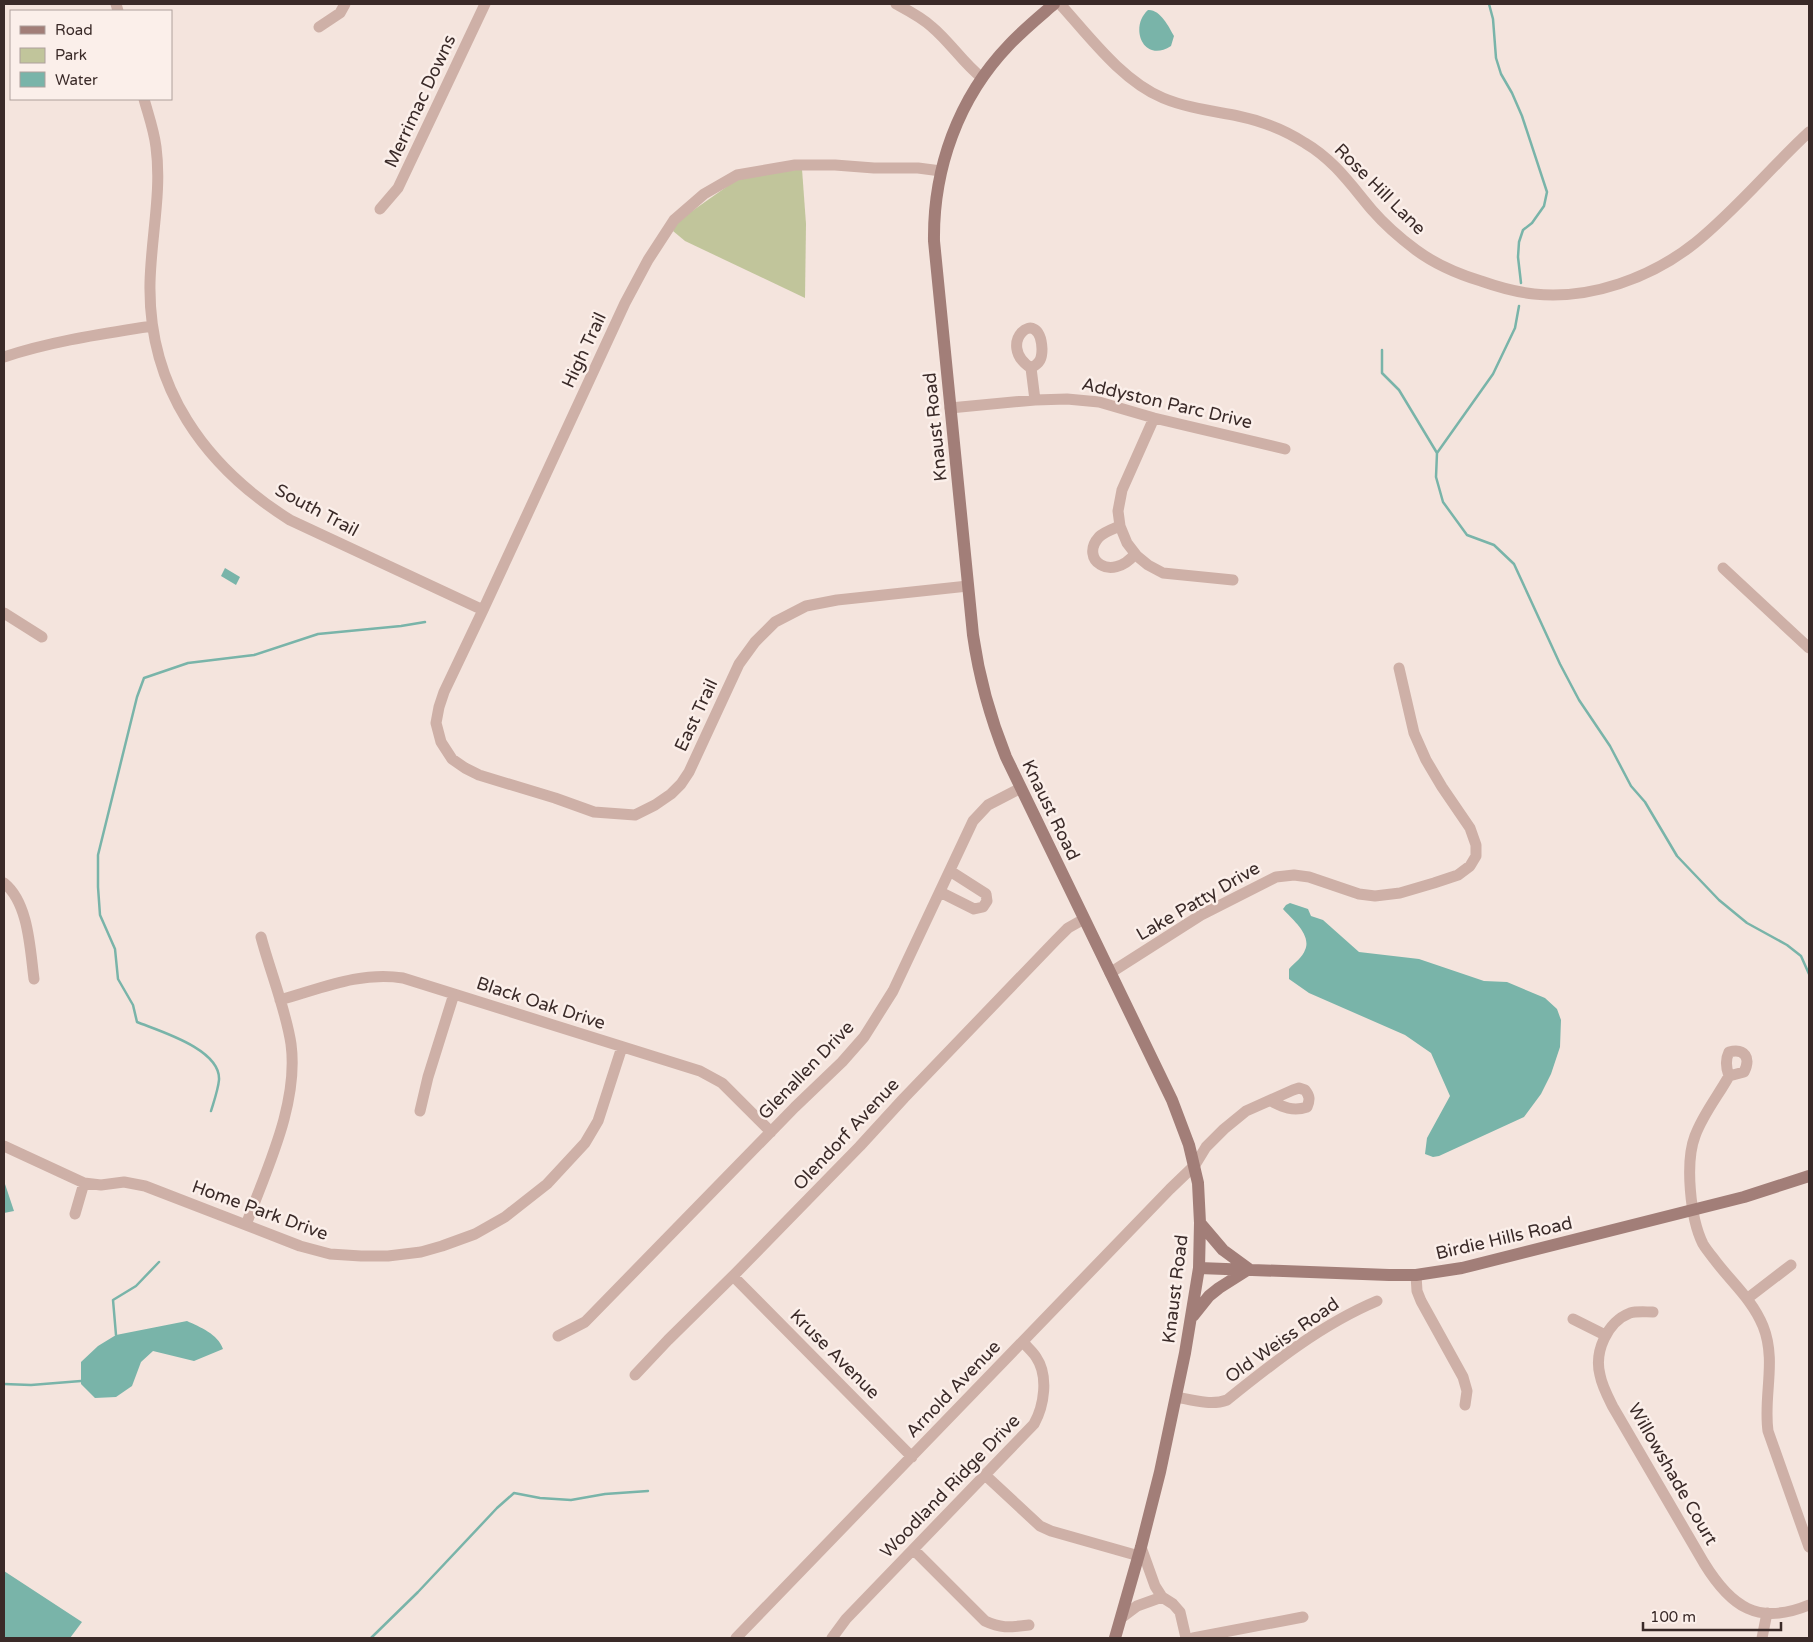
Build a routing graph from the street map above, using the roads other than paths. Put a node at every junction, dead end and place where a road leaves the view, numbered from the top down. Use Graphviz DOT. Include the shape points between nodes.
graph roads {
  1 [pos="345,4"];
  2 [pos="485,4"];
  3 [pos="896,4"];
  4 [pos="1054,4"];
  5 [pos="1060,4"];
  6 [pos="318,27"];
  7 [pos="982,78"];
  8 [pos="144,100"];
  9 [pos="1809,132"];
  10 [pos="941,171"];
  11 [pos="380,209"];
  12 [pos="152,326"];
  13 [pos="4,357"];
  14 [pos="1031,368"];
  15 [pos="1035,400"];
  16 [pos="950,408"];
  17 [pos="1154,418"];
  18 [pos="1286,449"];
  19 [pos="1120,526"];
  20 [pos="1136,554"];
  21 [pos="1723,568"];
  22 [pos="1233,580"];
  23 [pos="968,586"];
  24 [pos="484,610"];
  25 [pos="4,613"];
  26 [pos="42,637"];
  27 [pos="1809,648"];
  28 [pos="1399,668"];
  29 [pos="452,759"];
  30 [pos="1021,788"];
  31 [pos="950,870"];
  32 [pos="4,883"];
  33 [pos="940,892"];
  34 [pos="1084,919"];
  35 [pos="261,937"];
  36 [pos="1110,974"];
  37 [pos="34,979"];
  38 [pos="454,994"];
  39 [pos="280,1000"];
  40 [pos="622,1048"];
  41 [pos="1729,1076"];
  42 [pos="1271,1100"];
  43 [pos="420,1111"];
  44 [pos="771,1132"];
  45 [pos="4,1146"];
  46 [pos="1195,1165"];
  47 [pos="1809,1176"];
  48 [pos="84,1183"];
  49 [pos="1694,1210"];
  50 [pos="75,1214"];
  51 [pos="1200,1223"];
  52 [pos="246,1225"];
  53 [pos="1790,1265"];
  54 [pos="1199,1268"];
  55 [pos="1249,1269"];
  56 [pos="1416,1275"];
  57 [pos="733,1276"];
  58 [pos="1748,1298"];
  59 [pos="1377,1301"];
  60 [pos="1653,1312"];
  61 [pos="1191,1318"];
  62 [pos="1573,1319"];
  63 [pos="1605,1335"];
  64 [pos="558,1336"];
  65 [pos="1023,1342"];
  66 [pos="635,1375"];
  67 [pos="1176,1397"];
  68 [pos="1465,1405"];
  69 [pos="912,1457"];
  70 [pos="984,1474"];
  71 [pos="1809,1548"];
  72 [pos="914,1550"];
  73 [pos="1140,1552"];
  74 [pos="1162,1597"];
  75 [pos="1809,1605"];
  76 [pos="1767,1613"];
  77 [pos="1303,1617"];
  78 [pos="1121,1618"];
  79 [pos="1029,1625"];
  80 [pos="835,1637"];
  81 [pos="736,1638"];
  82 [pos="1115,1638"];
  83 [pos="1186,1638"];
  84 [pos="1193,1638"];
  85 [pos="1762,1638"];
  1 -- 6 [label="street" via="340,13"];
  2 -- 11 [label="street, Merrimac Downs" via="398,188"];
  3 -- 7 [label="street" via="934,28"];
  4 -- 7 [label="main road, Knaust Road" via="1009,45"];
  5 -- 9 [label="street, Rose Hill Lane" via="1116,64 1136,82 1162,98 1241,117 1290,133 1332,162 1374,211 1417,251 1466,277 1534,294 1562,294 1615,285 1670,261 1722,220"];
  7 -- 10 [label="main road, Knaust Road" via="955,128"];
  8 -- 12 [label="street, South Trail" via="156,146 158,169 150,284"];
  10 -- 16 [label="main road, Knaust Road" via="934,241"];
  10 -- 24 [label="street, High Trail" via="835,165 766,169 737,175 704,194 674,220 626,302"];
  12 -- 13 [label="street" via="74,338"];
  12 -- 24 [label="street, South Trail" via="167,378 190,426 226,471 249,491 290,520"];
  14 -- 15 [label="street"];
  15 -- 16 [label="street, Addyston Parc Drive"];
  15 -- 17 [label="street, Addyston Parc Drive" via="1099,402"];
  16 -- 23 [label="main road, Knaust Road"];
  17 -- 18 [label="street, Addyston Parc Drive"];
  17 -- 19 [label="street" via="1122,490 1118,511"];
  19 -- 20 [label="street"];
  19 -- 20 [label="street" via="1099,536 1093,552 1096,561 1114,568"];
  20 -- 22 [label="street" via="1148,566 1163,573"];
  21 -- 27 [label="street"];
  23 -- 29 [label="street, East Trail" via="837,600 806,606 775,622 739,664 681,784 655,805 635,815 594,812 479,775"];
  23 -- 30 [label="main road, Knaust Road" via="982,684 998,738"];
  24 -- 29 [label="street, High Trail" via="439,707 436,723 441,742"];
  25 -- 26 [label="street"];
  28 -- 36 [label="street, Lake Patty Drive" via="1414,734 1442,787 1470,828 1476,856 1470,866 1458,875 1400,894 1375,896 1359,894 1309,877 1276,877 1201,915"];
  30 -- 31 [label="street, Glenallen Drive" via="992,802 977,816"];
  30 -- 34 [label="main road, Knaust Road"];
  31 -- 33 [label="street, Glenallen Drive"];
  31 -- 33 [label="street" via="986,894 987,901 983,907 974,909"];
  32 -- 37 [label="street" via="19,904 24,919"];
  33 -- 44 [label="street, Glenallen Drive" via="894,991 868,1032"];
  34 -- 36 [label="main road, Knaust Road"];
  34 -- 57 [label="street, Olendorf Avenue" via="1056,940"];
  35 -- 39 [label="street"];
  36 -- 46 [label="main road, Knaust Road" via="1178,1116"];
  38 -- 39 [label="street, Black Oak Drive" via="386,976 361,977"];
  38 -- 40 [label="street, Black Oak Drive"];
  38 -- 43 [label="street"];
  39 -- 52 [label="street" via="291,1044 289,1097 278,1138"];
  40 -- 44 [label="street, Black Oak Drive" via="711,1076"];
  40 -- 52 [label="street, Home Park Drive" via="598,1121 585,1143 529,1199 475,1234 421,1252 361,1256 330,1254 300,1246"];
  41 -- 49 [label="street" via="1702,1120 1690,1153"];
  42 -- 46 [label="street, Arnold Avenue" via="1246,1111 1224,1129 1206,1147"];
  44 -- 64 [label="street, Glenallen Drive" via="586,1322"];
  45 -- 48 [label="street, Home Park Drive"];
  46 -- 51 [label="main road, Knaust Road"];
  46 -- 65 [label="street, Arnold Avenue"];
  47 -- 49 [label="main road, Birdie Hills Road"];
  48 -- 50 [label="street"];
  48 -- 52 [label="street, Home Park Drive" via="124,1182 145,1186"];
  49 -- 56 [label="main road, Birdie Hills Road" via="1462,1268"];
  49 -- 58 [label="street" via="1703,1243"];
  51 -- 54 [label="main road, Knaust Road"];
  51 -- 55 [label="main road" via="1223,1250"];
  53 -- 58 [label="street"];
  54 -- 55 [label="main road, Birdie Hills Road"];
  54 -- 61 [label="main road, Knaust Road"];
  55 -- 56 [label="main road, Birdie Hills Road"];
  55 -- 61 [label="main road" via="1209,1296"];
  56 -- 68 [label="street" via="1421,1301 1463,1377 1467,1391"];
  57 -- 66 [label="street, Olendorf Avenue"];
  57 -- 69 [label="street, Kruse Avenue"];
  58 -- 71 [label="street" via="1764,1328 1771,1366 1766,1416 1768,1432"];
  59 -- 67 [label="street, Old Weiss Road" via="1303,1343 1227,1400 1198,1402"];
  60 -- 63 [label="street, Willowshade Court" via="1625,1315"];
  61 -- 67 [label="main road, Knaust Road"];
  62 -- 63 [label="street"];
  63 -- 76 [label="street, Willowshade Court" via="1599,1355 1599,1373 1618,1415 1716,1582 1739,1604 1754,1612"];
  65 -- 69 [label="street, Arnold Avenue"];
  65 -- 70 [label="street, Woodland Ridge Drive" via="1041,1367 1043,1399 1034,1424"];
  67 -- 73 [label="main road, Knaust Road"];
  69 -- 81 [label="street, Arnold Avenue"];
  70 -- 72 [label="street, Woodland Ridge Drive"];
  70 -- 73 [label="street" via="1040,1526"];
  72 -- 79 [label="street" via="985,1622 1006,1628"];
  72 -- 80 [label="street, Woodland Ridge Drive" via="846,1619"];
  73 -- 74 [label="street"];
  73 -- 78 [label="main road, Knaust Road"];
  74 -- 78 [label="street" via="1137,1606"];
  74 -- 83 [label="street" via="1180,1612"];
  75 -- 76 [label="street, Willowshade Court" via="1788,1612"];
  76 -- 85 [label="street"];
  77 -- 84 [label="street"];
  78 -- 82 [label="main road, Knaust Road"];
}
